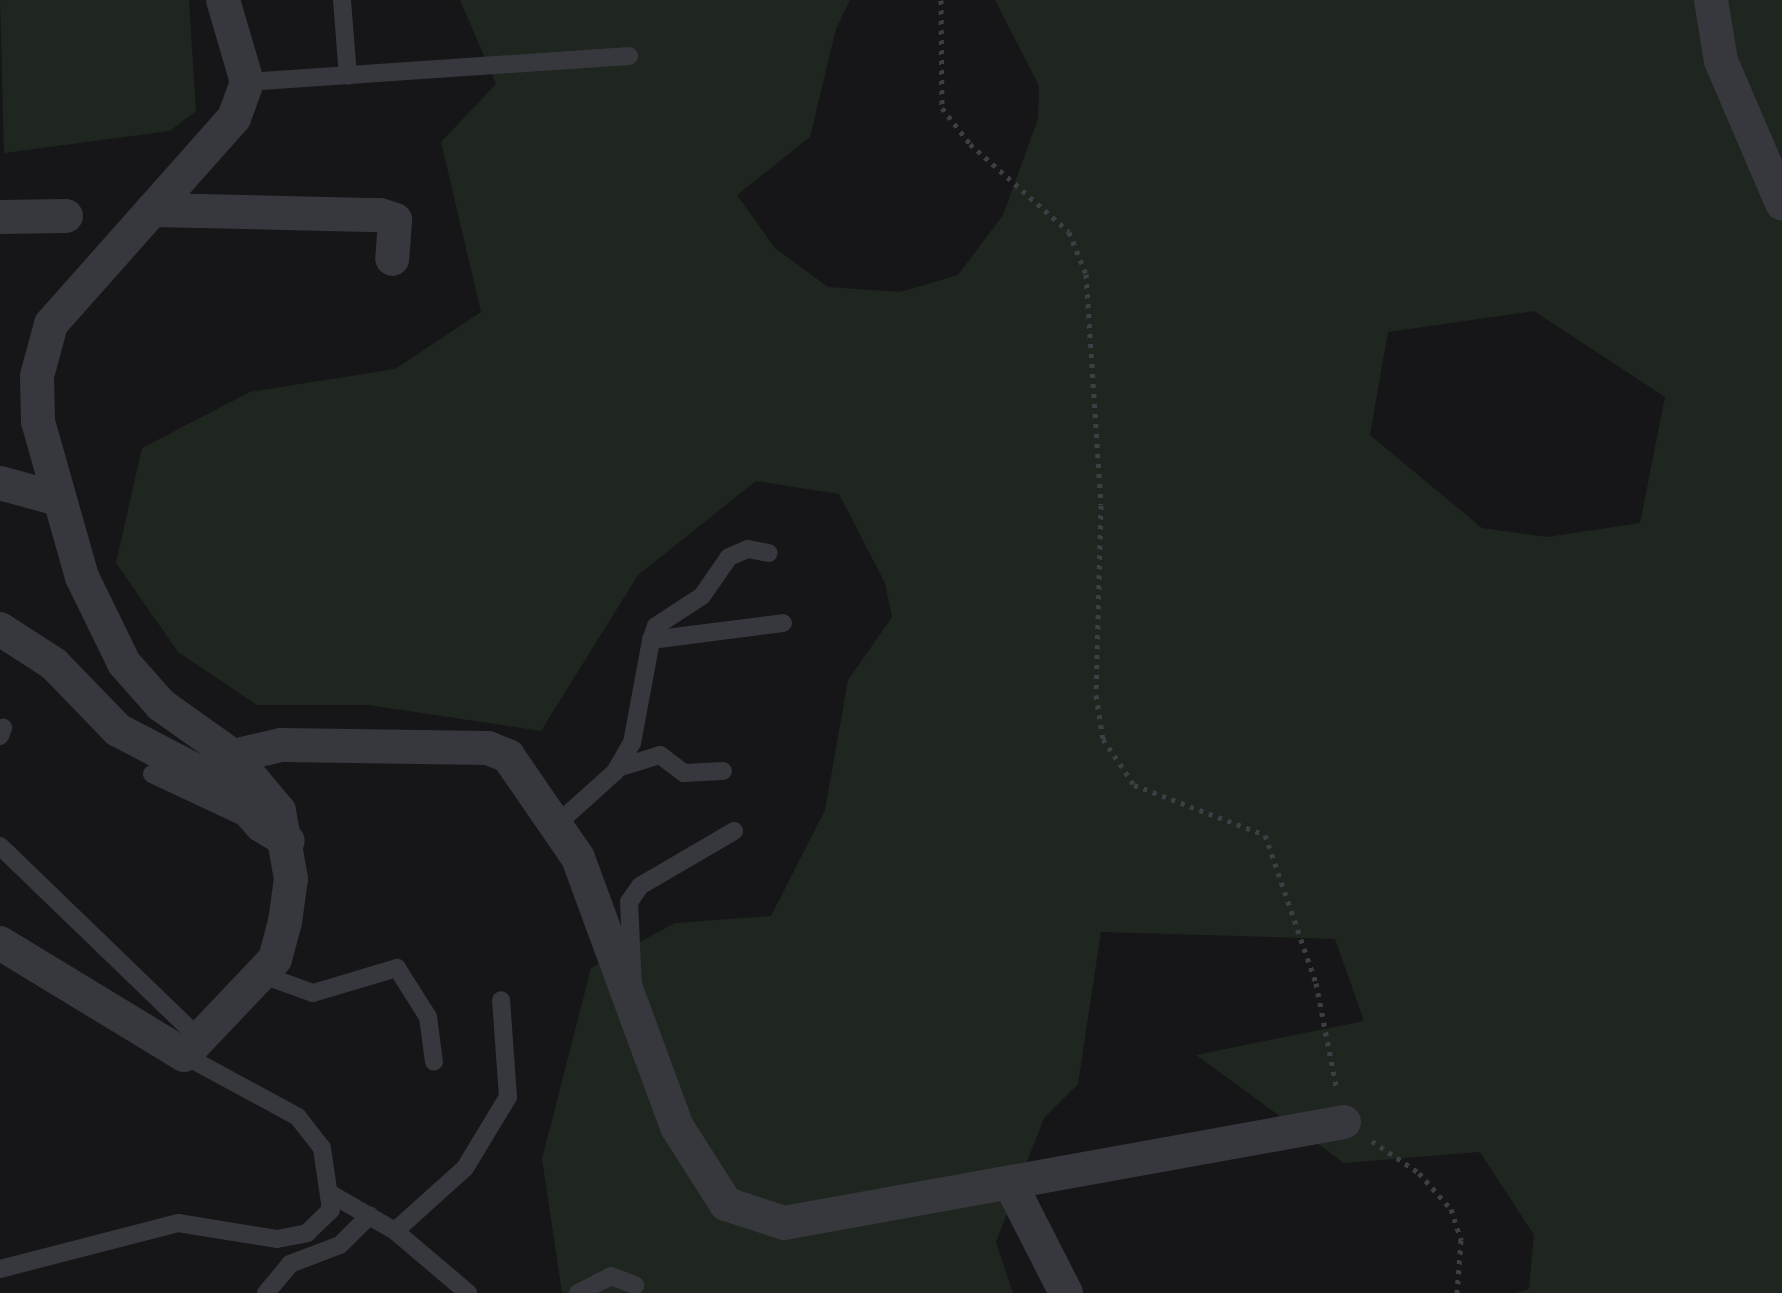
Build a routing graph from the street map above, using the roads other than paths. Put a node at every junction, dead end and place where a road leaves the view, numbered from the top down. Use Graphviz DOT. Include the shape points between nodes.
graph roads {
  1 [pos="223,0"];
  2 [pos="342,0"];
  3 [pos="1711,0"];
  4 [pos="629,56"];
  5 [pos="348,76"];
  6 [pos="247,82"];
  7 [pos="1782,203"];
  8 [pos="152,210"];
  9 [pos="66,216"];
  10 [pos="0,217"];
  11 [pos="392,259"];
  12 [pos="0,483"];
  13 [pos="58,499"];
  14 [pos="769,553"];
  15 [pos="783,623"];
  16 [pos="0,629"];
  17 [pos="651,640"];
  18 [pos="233,756"];
  19 [pos="618,768"];
  20 [pos="723,771"];
  21 [pos="152,774"];
  22 [pos="557,824"];
  23 [pos="734,831"];
  24 [pos="274,833"];
  25 [pos="0,846"];
  26 [pos="0,943"];
  27 [pos="263,975"];
  28 [pos="632,996"];
  29 [pos="501,1000"];
  30 [pos="192,1048"];
  31 [pos="434,1062"];
  32 [pos="1344,1122"];
  33 [pos="1012,1187"];
  34 [pos="331,1194"];
  35 [pos="370,1215"];
  36 [pos="395,1231"];
  37 [pos="0,1269"];
  38 [pos="635,1285"];
  39 [pos="266,1293"];
  40 [pos="468,1293"];
  41 [pos="578,1293"];
  42 [pos="1066,1293"];
  1 -- 6 [label="street"];
  2 -- 5 [label="lane"];
  3 -- 7 [label="street" via="1721,61"];
  4 -- 5 [label="lane"];
  5 -- 6 [label="lane"];
  6 -- 8 [label="street" via="234,118"];
  8 -- 11 [label="street" via="380,215 395,220"];
  8 -- 13 [label="street" via="51,324 37,376 38,422"];
  9 -- 10 [label="street"];
  12 -- 13 [label="street"];
  13 -- 18 [label="street" via="82,577 124,663 161,705"];
  14 -- 17 [label="lane" via="748,549 729,557 702,596 656,626"];
  15 -- 17 [label="lane"];
  16 -- 24 [label="street" via="54,664 118,730 229,788"];
  17 -- 19 [label="lane" via="632,743"];
  18 -- 22 [label="street" via="281,745 488,748 508,756"];
  18 -- 24 [label="street" via="279,811"];
  19 -- 20 [label="lane" via="660,755 684,773"];
  19 -- 22 [label="lane"];
  21 -- 24 [label="lane"];
  22 -- 28 [label="street" via="578,858 597,925"];
  23 -- 28 [label="lane" via="640,886 629,902 637,961"];
  24 -- 27 [label="street" via="285,922"];
  25 -- 30 [label="lane"];
  26 -- 30 [label="street"];
  27 -- 30 [label="street"];
  27 -- 31 [label="lane" via="313,993 397,968 428,1017"];
  28 -- 33 [label="street" via="677,1127 726,1204 784,1223"];
  29 -- 36 [label="lane" via="508,1097 465,1168"];
  30 -- 34 [label="lane" via="298,1117 322,1148"];
  32 -- 33 [label="street"];
  33 -- 42 [label="street"];
  34 -- 35 [label="lane"];
  34 -- 37 [label="lane" via="331,1210 307,1233 277,1239 178,1223"];
  35 -- 36 [label="lane"];
  35 -- 39 [label="lane" via="340,1245 290,1264"];
  36 -- 40 [label="lane"];
  38 -- 41 [label="lane" via="611,1276"];
}
